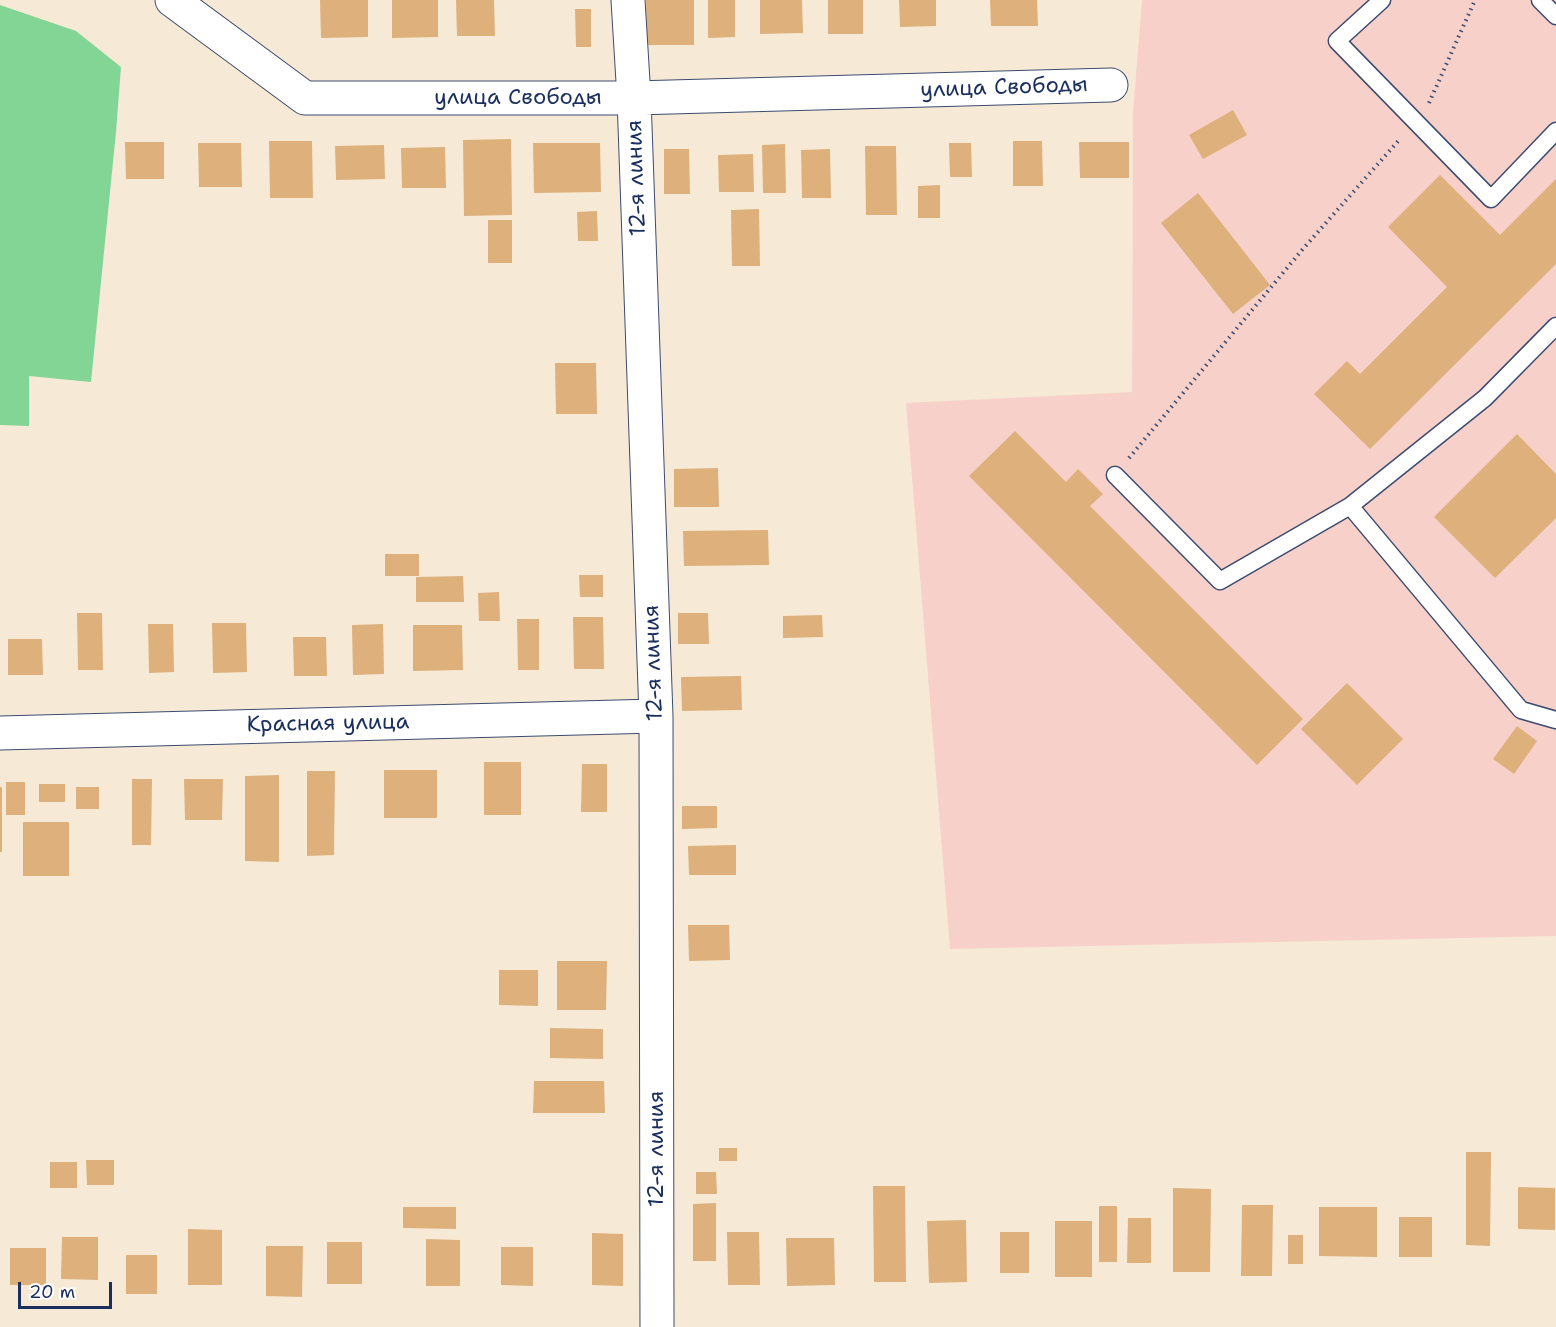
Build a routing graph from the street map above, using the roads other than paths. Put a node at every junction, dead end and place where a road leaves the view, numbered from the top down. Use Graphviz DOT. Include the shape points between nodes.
graph roads {
  1 [pos="172,0"];
  2 [pos="628,0"];
  3 [pos="1382,0"];
  4 [pos="1540,0"];
  5 [pos="1556,16"];
  6 [pos="1111,85"];
  7 [pos="634,98"];
  8 [pos="1556,130"];
  9 [pos="1556,326"];
  10 [pos="1115,475"];
  11 [pos="1350,506"];
  12 [pos="656,716"];
  13 [pos="1556,720"];
  14 [pos="0,733"];
  15 [pos="657,1327"];
  1 -- 7 [label="street, улица Свободы" via="305,98"];
  2 -- 7 [label="street, 12-я линия"];
  3 -- 8 [label="lane" via="1337,41 1491,199"];
  4 -- 5 [label="lane"];
  6 -- 7 [label="street, улица Свободы"];
  7 -- 12 [label="street, 12-я линия"];
  9 -- 11 [label="lane" via="1485,398"];
  10 -- 11 [label="lane" via="1220,581"];
  11 -- 13 [label="lane" via="1521,710"];
  12 -- 14 [label="street, Красная улица"];
  12 -- 15 [label="street, 12-я линия"];
}
